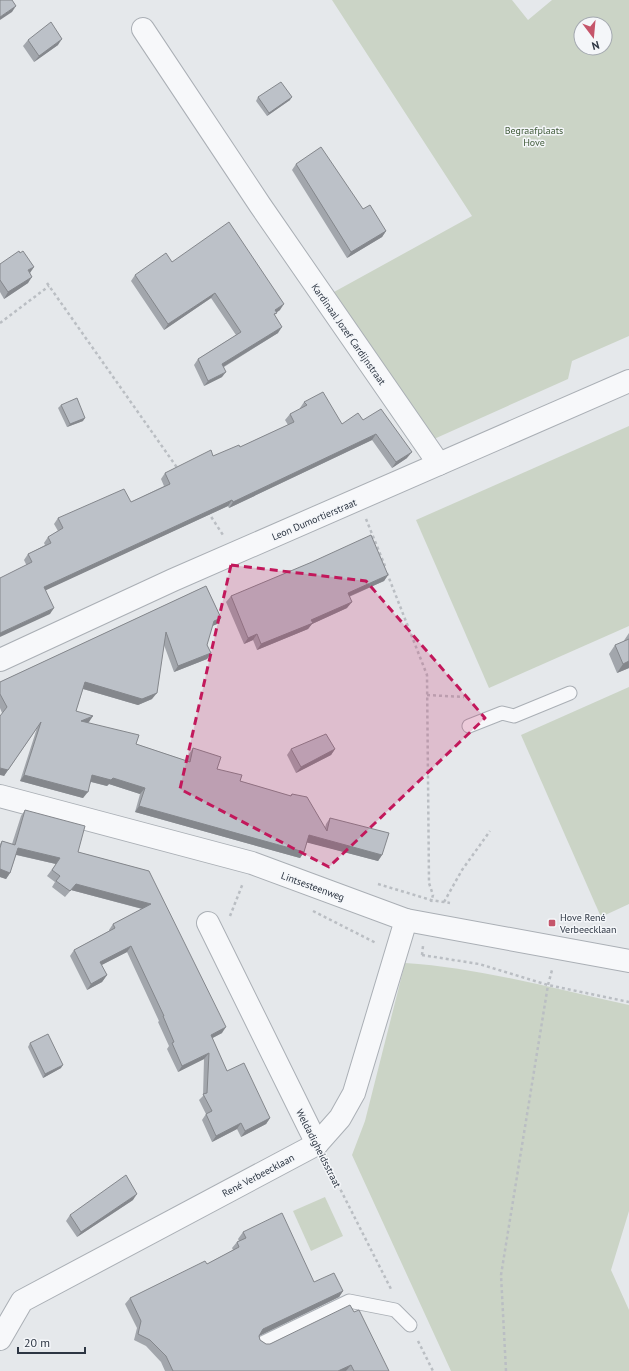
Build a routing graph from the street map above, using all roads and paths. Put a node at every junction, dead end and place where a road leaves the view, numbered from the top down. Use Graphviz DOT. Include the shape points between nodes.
graph roads {
  1 [pos="143,29"];
  2 [pos="46,283"];
  3 [pos="49,286"];
  4 [pos="0,323"];
  5 [pos="629,381"];
  6 [pos="439,464"];
  7 [pos="182,475"];
  8 [pos="359,500"];
  9 [pos="205,507"];
  10 [pos="233,554"];
  11 [pos="0,660"];
  12 [pos="570,693"];
  13 [pos="427,695"];
  14 [pos="464,697"];
  15 [pos="469,726"];
  16 [pos="0,796"];
  17 [pos="490,831"];
  18 [pos="252,863"];
  19 [pos="431,900"];
  20 [pos="444,902"];
  21 [pos="406,920"];
  22 [pos="208,923"];
  23 [pos="218,946"];
  24 [pos="422,955"];
  25 [pos="629,961"];
  26 [pos="548,985"];
  27 [pos="629,1002"];
  28 [pos="317,1144"];
  29 [pos="410,1325"];
  30 [pos="0,1339"];
  31 [pos="262,1343"];
  32 [pos="433,1371"];
  33 [pos="506,1371"];
  1 -- 6 [label="street, Kardinaal Jozef Cardijnstraat" via="260,205"];
  2 -- 3 [label="path"];
  3 -- 4 [label="path"];
  3 -- 7 [label="path"];
  5 -- 6 [label="street, Leon Dumortierstraat"];
  6 -- 8 [label="street, Leon Dumortierstraat"];
  8 -- 10 [label="street, Leon Dumortierstraat"];
  8 -- 13 [label="path" via="427,675"];
  9 -- 10 [label="path"];
  10 -- 11 [label="street, Leon Dumortierstraat"];
  12 -- 15 [label="lane" via="514,716 502,713"];
  13 -- 14 [label="path"];
  13 -- 19 [label="path" via="428,883 433,895"];
  16 -- 18 [label="street, Lintsesteenweg"];
  17 -- 20 [label="path" via="462,870"];
  18 -- 21 [label="street, Lintsesteenweg"];
  18 -- 23 [label="path"];
  21 -- 25 [label="street, Lintsesteenweg"];
  21 -- 28 [label="street, René Verbeecklaan" via="354,1093 340,1118"];
  22 -- 23 [label="street, Weldadigheidsstraat"];
  23 -- 28 [label="street, Weldadigheidsstraat"];
  24 -- 26 [label="path" via="479,964"];
  26 -- 27 [label="path"];
  26 -- 33 [label="path" via="501,1275"];
  28 -- 29 [label="path, Weldadigheidsstraat"];
  28 -- 30 [label="street, René Verbeecklaan" via="22,1301"];
  29 -- 31 [label="lane" via="395,1310 350,1301"];
  29 -- 32 [label="path, Weldadigheidsstraat"];
}
